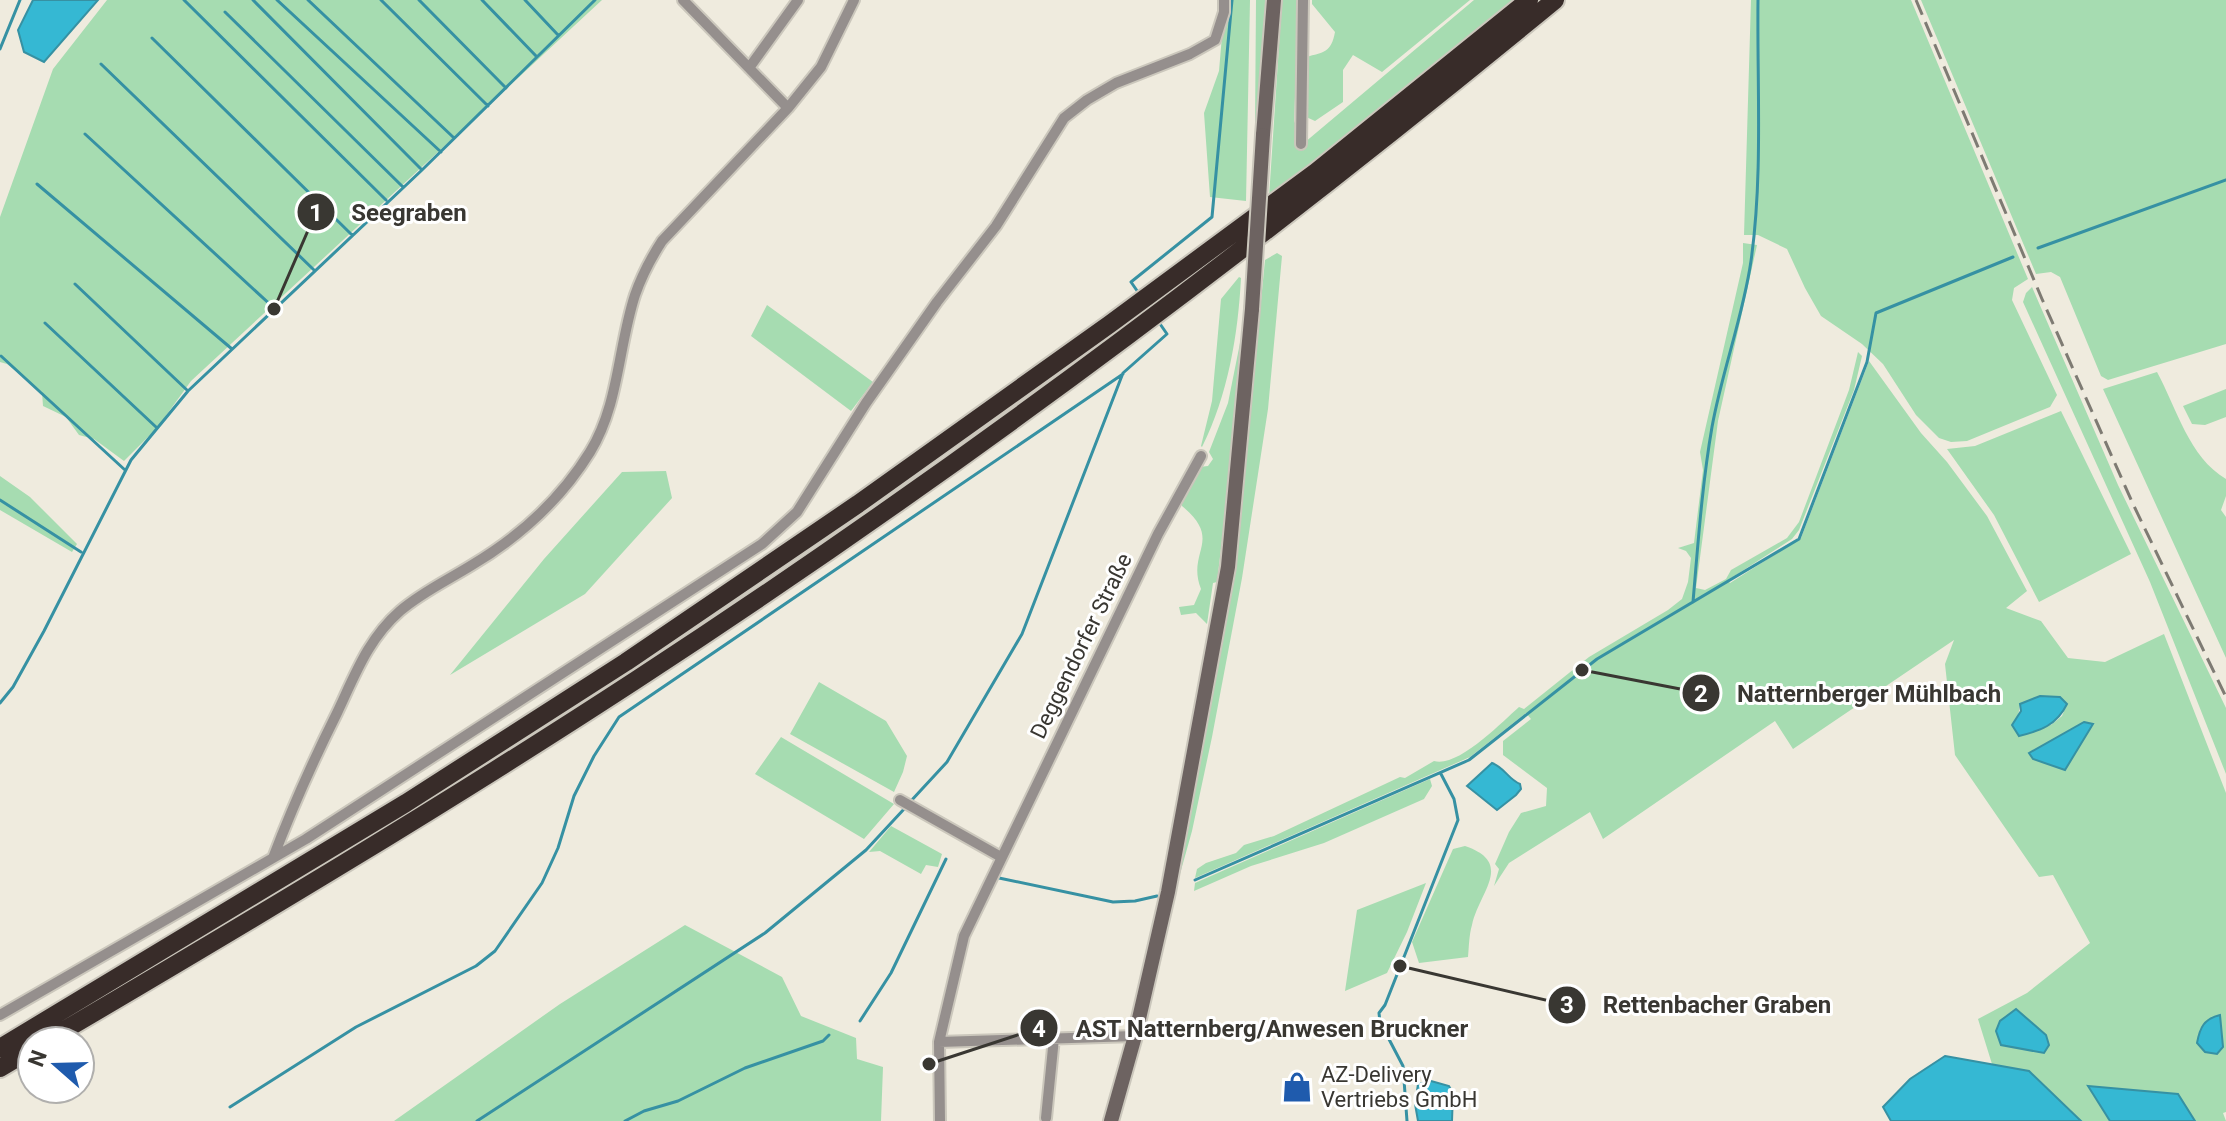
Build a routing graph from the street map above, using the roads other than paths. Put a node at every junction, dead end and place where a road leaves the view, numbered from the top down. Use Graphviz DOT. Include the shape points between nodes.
graph roads {
  1 [pos="683,0"];
  2 [pos="798,0"];
  3 [pos="854,0"];
  4 [pos="1224,0"];
  5 [pos="1274,0"];
  6 [pos="1303,0"];
  7 [pos="1529,0"];
  8 [pos="1555,0"];
  9 [pos="749,68"];
  10 [pos="788,108"];
  11 [pos="1301,144"];
  12 [pos="1157,301"];
  13 [pos="1141,313"];
  14 [pos="1201,456"];
  15 [pos="905,803"];
  16 [pos="1001,857"];
  17 [pos="273,858"];
  18 [pos="0,1015"];
  19 [pos="73,1025"];
  20 [pos="1135,1036"];
  21 [pos="1054,1038"];
  22 [pos="939,1042"];
  23 [pos="0,1048"];
  24 [pos="1046,1118"];
  25 [pos="940,1121"];
  26 [pos="1111,1121"];
  1 -- 9 [label="street"];
  2 -- 9 [label="street"];
  3 -- 10 [label="street" via="821,67"];
  4 -- 17 [label="street" via="1215,40 1116,83 1064,118 996,226 866,403 797,512 762,544"];
  5 -- 20 [label="main road, bridge" via="1228,567 1168,892"];
  6 -- 11 [label="street"];
  7 -- 12 [label="highway"];
  8 -- 12 [label="highway" via="1318,191"];
  9 -- 10 [label="street"];
  10 -- 17 [label="street" via="682,218 646,267 604,422 569,481 510,540 401,611 365,651"];
  12 -- 13 [label="highway"];
  13 -- 19 [label="highway" via="873,520 639,678 418,820"];
  13 -- 23 [label="highway" via="626,662 406,803"];
  14 -- 16 [label="street, Deggendorfer Straße"];
  15 -- 16 [label="street"];
  16 -- 22 [label="street, Deggendorfer Straße" via="964,936"];
  17 -- 18 [label="street"];
  20 -- 21 [label="street"];
  20 -- 26 [label="main road"];
  21 -- 22 [label="street"];
  21 -- 24 [label="street"];
  22 -- 25 [label="street, Deggendorfer Straße"];
}
